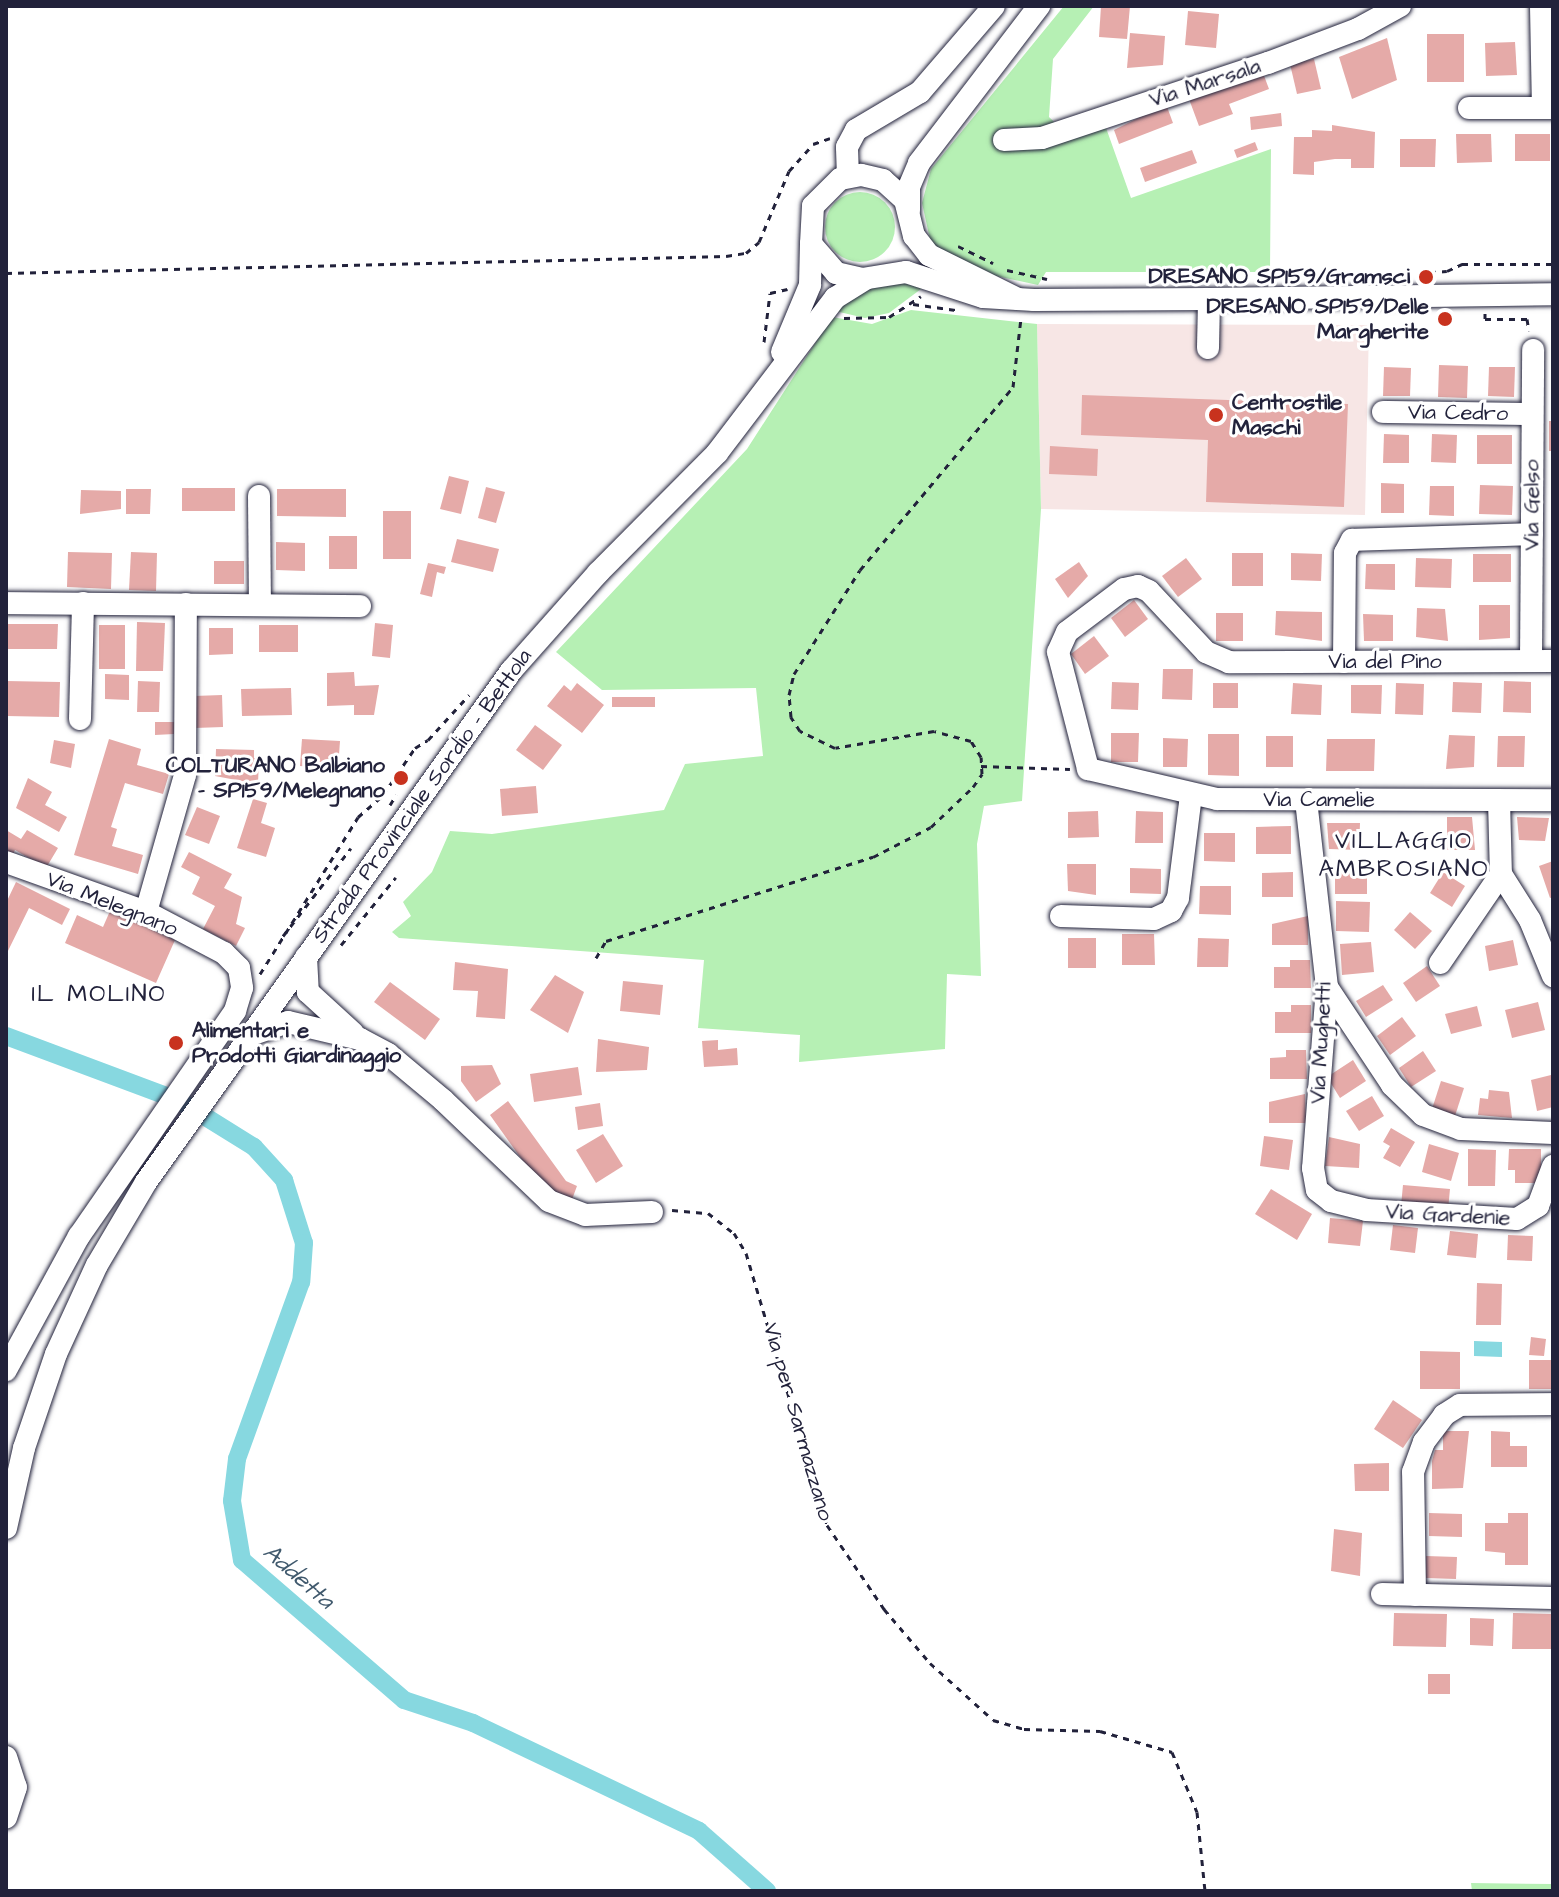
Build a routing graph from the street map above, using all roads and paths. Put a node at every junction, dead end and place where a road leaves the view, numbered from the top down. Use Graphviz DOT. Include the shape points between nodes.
graph roads {
  1 [pos="994,6"];
  2 [pos="1039,6"];
  3 [pos="1400,6"];
  4 [pos="1541,6"];
  5 [pos="1469,108"];
  6 [pos="1548,108"];
  7 [pos="942,129"];
  8 [pos="1004,140"];
  9 [pos="847,152"];
  10 [pos="856,176"];
  11 [pos="911,217"];
  12 [pos="809,236"];
  13 [pos="951,248"];
  14 [pos="1553,264"];
  15 [pos="6,273"];
  16 [pos="874,277"];
  17 [pos="1369,277"];
  18 [pos="1049,279"];
  19 [pos="924,293"];
  20 [pos="1553,294"];
  21 [pos="1209,299"];
  22 [pos="913,304"];
  23 [pos="1014,307"];
  24 [pos="1485,309"];
  25 [pos="962,311"];
  26 [pos="833,314"];
  27 [pos="1208,348"];
  28 [pos="1533,350"];
  29 [pos="770,382"];
  30 [pos="1383,412"];
  31 [pos="1532,414"];
  32 [pos="259,496"];
  33 [pos="1532,534"];
  34 [pos="6,603"];
  35 [pos="83,603"];
  36 [pos="186,604"];
  37 [pos="260,605"];
  38 [pos="360,606"];
  39 [pos="1542,661"];
  40 [pos="1344,662"];
  41 [pos="80,719"];
  42 [pos="981,766"];
  43 [pos="1088,769"];
  44 [pos="1191,795"];
  45 [pos="1306,800"];
  46 [pos="1499,800"];
  47 [pos="1553,800"];
  48 [pos="351,848"];
  49 [pos="6,862"];
  50 [pos="1501,874"];
  51 [pos="396,877"];
  52 [pos="146,912"];
  53 [pos="1061,916"];
  54 [pos="283,936"];
  55 [pos="339,947"];
  56 [pos="307,954"];
  57 [pos="596,958"];
  58 [pos="1440,963"];
  59 [pos="1553,976"];
  60 [pos="1327,987"];
  61 [pos="311,1014"];
  62 [pos="249,1036"];
  63 [pos="1553,1133"];
  64 [pos="1553,1166"];
  65 [pos="1317,1190"];
  66 [pos="652,1212"];
  67 [pos="6,1370"];
  68 [pos="1553,1404"];
  69 [pos="6,1528"];
  70 [pos="1382,1594"];
  71 [pos="1415,1595"];
  72 [pos="1553,1598"];
  73 [pos="6,1757"];
  74 [pos="6,1817"];
  75 [pos="1205,1891"];
  1 -- 9 [label="street" via="930,83 856,130"];
  2 -- 7 [label="street"];
  3 -- 8 [label="street, Via Marsala" via="1358,29 1268,63 1048,136"];
  4 -- 6 [label="street"];
  5 -- 6 [label="street"];
  7 -- 10 [label="street" via="898,167"];
  7 -- 11 [label="street" via="914,174"];
  9 -- 10 [label="street"];
  9 -- 15 [label="path" via="844,143 830,138 813,144 789,171 759,242 746,253 726,256"];
  10 -- 11 [label="street" via="894,188"];
  10 -- 12 [label="street" via="816,200"];
  11 -- 16 [label="street" via="906,251"];
  11 -- 23 [label="street" via="916,239 935,259"];
  12 -- 16 [label="street" via="829,269"];
  12 -- 29 [label="street, Strada Provinciale Sordio - Bettola" via="810,285"];
  13 -- 18 [label="path" via="966,247 1005,269"];
  14 -- 17 [label="path" via="1462,264 1447,271"];
  16 -- 23 [label="street" via="906,272"];
  16 -- 29 [label="street, Strada Provinciale Sordio - Bettola" via="844,288"];
  19 -- 22 [label="path"];
  20 -- 21 [label="street"];
  21 -- 23 [label="street"];
  21 -- 27 [label="street"];
  22 -- 25 [label="path"];
  22 -- 26 [label="path" via="876,320"];
  23 -- 42 [label="path" via="1021,315 1013,387 860,570 807,651 789,695 791,717 816,743 835,748 954,732 971,741"];
  24 -- 28 [label="path" via="1485,319 1527,319"];
  28 -- 31 [label="street, Via Gelso"];
  29 -- 56 [label="street, Strada Provinciale Sordio - Bettola" via="717,453 522,657"];
  30 -- 31 [label="street, Via Cedro"];
  31 -- 33 [label="street, Via Gelso"];
  32 -- 37 [label="street"];
  33 -- 39 [label="street, Via Gelso"];
  33 -- 40 [label="street" via="1361,538 1348,544"];
  34 -- 35 [label="street"];
  35 -- 36 [label="street"];
  35 -- 41 [label="street"];
  36 -- 37 [label="street"];
  36 -- 52 [label="street" via="185,775"];
  37 -- 38 [label="street"];
  39 -- 40 [label="street, Via del Pino"];
  40 -- 43 [label="street, Via del Pino" via="1217,659 1149,591 1138,586 1124,589 1067,632 1059,649 1059,668"];
  42 -- 43 [label="path"];
  42 -- 57 [label="path" via="973,787 931,827 899,845 846,867 606,941"];
  43 -- 44 [label="street, Via Camelie"];
  44 -- 45 [label="street, Via Camelie"];
  44 -- 53 [label="street" via="1180,888 1171,911 1151,919"];
  45 -- 46 [label="street, Via Camelie"];
  45 -- 60 [label="street, Via Mughetti"];
  46 -- 47 [label="street, Via Camelie"];
  46 -- 50 [label="street"];
  48 -- 54 [label="path" via="292,931"];
  49 -- 52 [label="street, Via Melegnano"];
  50 -- 58 [label="street"];
  50 -- 59 [label="street" via="1530,920"];
  51 -- 55 [label="path"];
  52 -- 67 [label="street, Via Melegnano" via="229,956 240,973 238,1006 144,1137 60,1268"];
  56 -- 61 [label="street" via="304,981"];
  56 -- 62 [label="street, Strada Provinciale Sordio - Bettola"];
  60 -- 63 [label="street" via="1392,1085 1428,1118 1461,1129"];
  60 -- 65 [label="street, Via Mughetti" via="1313,1168"];
  61 -- 62 [label="street"];
  61 -- 66 [label="street" via="388,1054 549,1201 585,1215"];
  62 -- 69 [label="street, Strada Provinciale Sordio - Bettola" via="104,1252 56,1354 24,1448"];
  64 -- 65 [label="street, Via Gardenie" via="1538,1206 1517,1219 1371,1211 1331,1201"];
  66 -- 75 [label="path, Via per Sarmazzano" via="708,1213 734,1233 746,1253 827,1525 884,1609 930,1663 993,1720 1024,1729 1100,1731 1172,1752 1197,1812"];
  68 -- 71 [label="street" via="1453,1407 1424,1442 1413,1472"];
  70 -- 71 [label="street"];
  71 -- 72 [label="street"];
  73 -- 74 [label="street" via="16,1787"];
}
